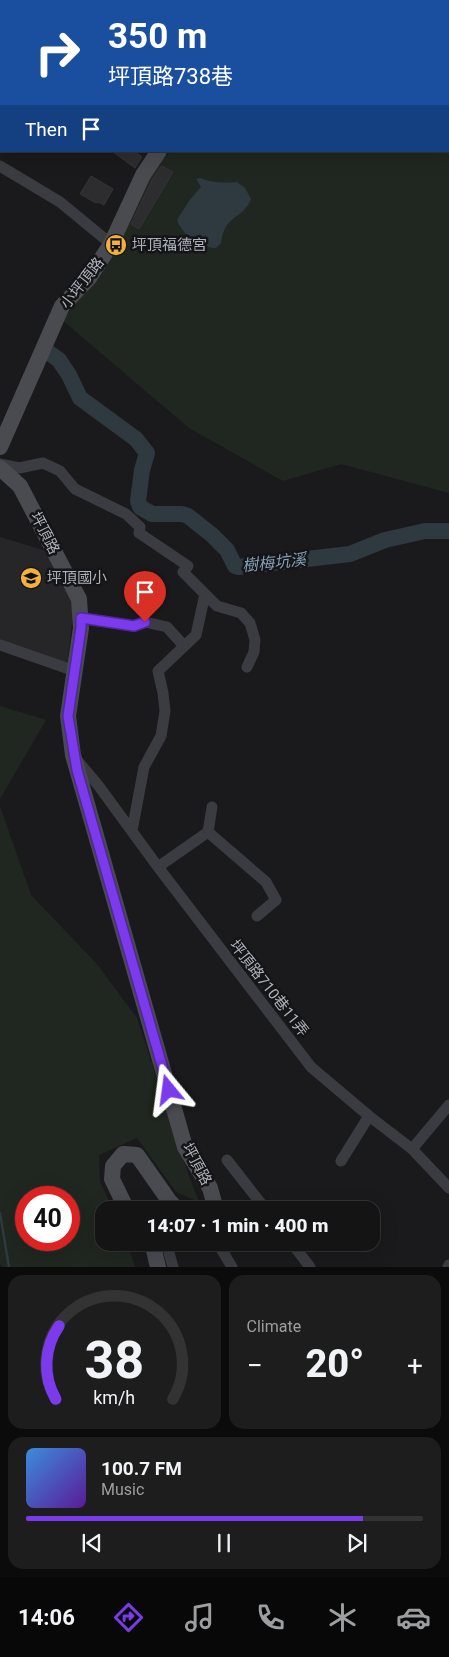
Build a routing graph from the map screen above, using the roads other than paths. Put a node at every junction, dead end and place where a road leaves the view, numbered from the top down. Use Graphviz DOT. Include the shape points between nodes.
graph roads {
  1 [pos="157,152"];
  2 [pos="0,166"];
  3 [pos="111,244"];
  4 [pos="0,447"];
  5 [pos="0,464"];
  6 [pos="0,468"];
  7 [pos="205,594"];
  8 [pos="81,618"];
  9 [pos="0,645"];
  10 [pos="184,646"];
  11 [pos="247,667"];
  12 [pos="75,671"];
  13 [pos="73,755"];
  14 [pos="81,785"];
  15 [pos="98,785"];
  16 [pos="212,807"];
  17 [pos="132,831"];
  18 [pos="208,832"];
  19 [pos="158,867"];
  20 [pos="257,916"];
  21 [pos="449,1105"];
  22 [pos="369,1116"];
  23 [pos="412,1149"];
  24 [pos="227,1160"];
  25 [pos="341,1161"];
  26 [pos="449,1188"];
  27 [pos="123,1201"];
  28 [pos="169,1201"];
  29 [pos="214,1201"];
  30 [pos="259,1201"];
  31 [pos="154,1251"];
  32 [pos="169,1251"];
  33 [pos="223,1251"];
  34 [pos="298,1251"];
  35 [pos="158,1267"];
  36 [pos="173,1267"];
  37 [pos="232,1267"];
  38 [pos="310,1267"];
  1 -- 3 [label="street, 小坪頂路"];
  2 -- 3 [label="street" via="60,202"];
  3 -- 4 [label="street, 小坪頂路" via="89,278 62,306"];
  5 -- 7 [label="street" via="19,468 43,463 60,471 75,489 126,514 140,527 139,533 188,566 183,572"];
  6 -- 8 [label="street, 坪頂路" via="20,486 79,599"];
  7 -- 10 [label="street" via="196,635"];
  7 -- 11 [label="street" via="217,606 241,613 250,623 255,640"];
  8 -- 10 [label="street" via="134,626 145,622 167,627"];
  8 -- 12 [label="street, 坪頂路"];
  9 -- 12 [label="street"];
  10 -- 17 [label="street" via="158,671 165,711 161,736 144,767"];
  12 -- 13 [label="street, 坪頂路" via="68,716"];
  13 -- 14 [label="street, 坪頂路"];
  13 -- 15 [label="street, 坪頂路710巷11弄"];
  14 -- 15 [label="street"];
  14 -- 29 [label="street, 坪頂路" via="185,1146 210,1188"];
  15 -- 17 [label="street, 坪頂路710巷11弄"];
  16 -- 18 [label="street"];
  17 -- 19 [label="street, 坪頂路710巷11弄"];
  18 -- 19 [label="street"];
  18 -- 20 [label="street" via="266,882 276,900"];
  19 -- 22 [label="street, 坪頂路710巷11弄" via="311,1067"];
  21 -- 23 [label="street"];
  22 -- 23 [label="street, 坪頂路710巷11弄"];
  22 -- 25 [label="street"];
  23 -- 26 [label="street, 坪頂路710巷11弄"];
  24 -- 30 [label="street"];
  27 -- 28 [label="street" via="112,1179 113,1166 123,1154 137,1155"];
  31 -- 35 [label="street"];
  32 -- 36 [label="street"];
  33 -- 37 [label="street"];
  34 -- 38 [label="street"];
}
